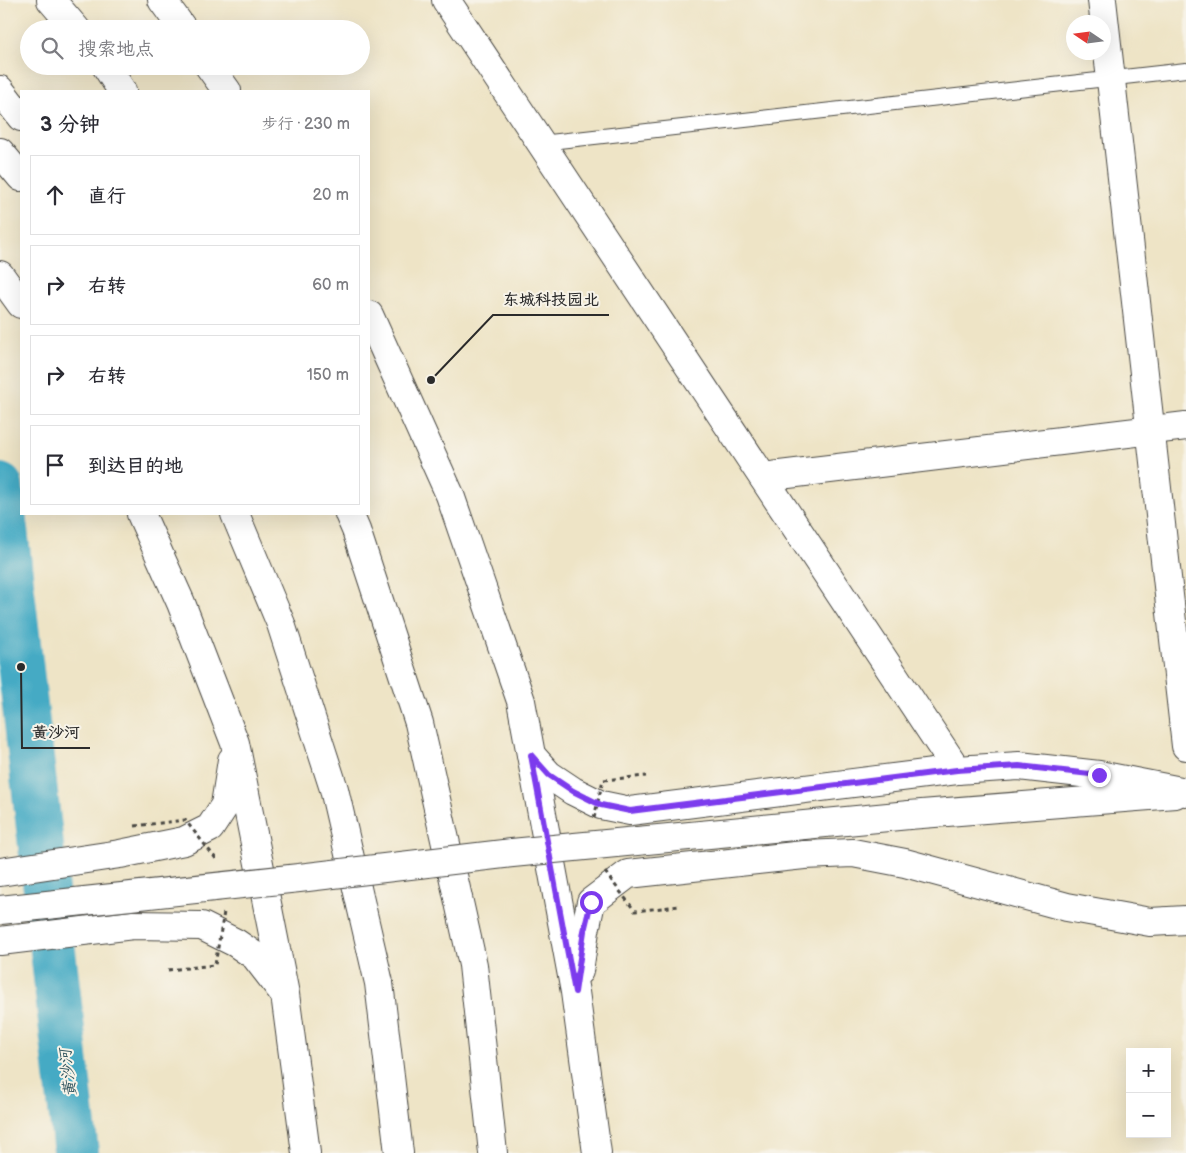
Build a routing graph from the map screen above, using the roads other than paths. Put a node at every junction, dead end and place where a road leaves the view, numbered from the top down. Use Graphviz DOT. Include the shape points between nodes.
graph roads {
  1 [pos="51,0"];
  2 [pos="162,0"];
  3 [pos="446,0"];
  4 [pos="1102,0"];
  5 [pos="68,20"];
  6 [pos="176,20"];
  7 [pos="1186,70"];
  8 [pos="112,75"];
  9 [pos="215,75"];
  10 [pos="1110,78"];
  11 [pos="0,90"];
  12 [pos="121,90"];
  13 [pos="226,90"];
  14 [pos="20,116"];
  15 [pos="541,143"];
  16 [pos="0,275"];
  17 [pos="20,303"];
  18 [pos="370,317"];
  19 [pos="1186,426"];
  20 [pos="1150,429"];
  21 [pos="762,477"];
  22 [pos="141,515"];
  23 [pos="235,515"];
  24 [pos="349,515"];
  25 [pos="235,743"];
  26 [pos="1186,746"];
  27 [pos="531,755"];
  28 [pos="957,770"];
  29 [pos="1186,792"];
  30 [pos="0,872"];
  31 [pos="0,910"];
  32 [pos="1186,920"];
  33 [pos="0,940"];
  34 [pos="575,992"];
  35 [pos="285,994"];
  36 [pos="306,1153"];
  37 [pos="398,1153"];
  38 [pos="493,1153"];
  39 [pos="597,1153"];
  1 -- 5 [label="main road"];
  2 -- 6 [label="main road"];
  3 -- 15 [label="main road"];
  4 -- 10 [label="main road"];
  7 -- 10 [label="lane"];
  8 -- 12 [label="main road"];
  9 -- 13 [label="main road"];
  10 -- 15 [label="lane"];
  10 -- 20 [label="main road"];
  11 -- 14 [label="main road"];
  15 -- 21 [label="main road"];
  16 -- 17 [label="main road"];
  18 -- 27 [label="main road" via="450,495 521,701"];
  19 -- 20 [label="main road"];
  20 -- 21 [label="main road"];
  20 -- 26 [label="main road"];
  21 -- 28 [label="main road"];
  22 -- 25 [label="main road" via="181,603"];
  23 -- 37 [label="main road" via="281,624 334,789 379,983"];
  24 -- 38 [label="main road" via="418,724 473,965"];
  25 -- 30 [label="main road" via="224,805 210,828 184,841"];
  25 -- 35 [label="main road"];
  27 -- 28 [label="main road" via="549,775 573,791 601,805 630,811"];
  27 -- 34 [label="main road"];
  28 -- 29 [label="main road" via="1019,766 1099,775"];
  29 -- 31 [label="main road, bridge" via="512,853"];
  32 -- 34 [label="main road" via="1150,922 1067,907 904,863 853,854 804,855 628,874 591,902"];
  33 -- 35 [label="main road" via="133,925 202,926 255,956"];
  34 -- 39 [label="main road"];
  35 -- 36 [label="main road"];
}
